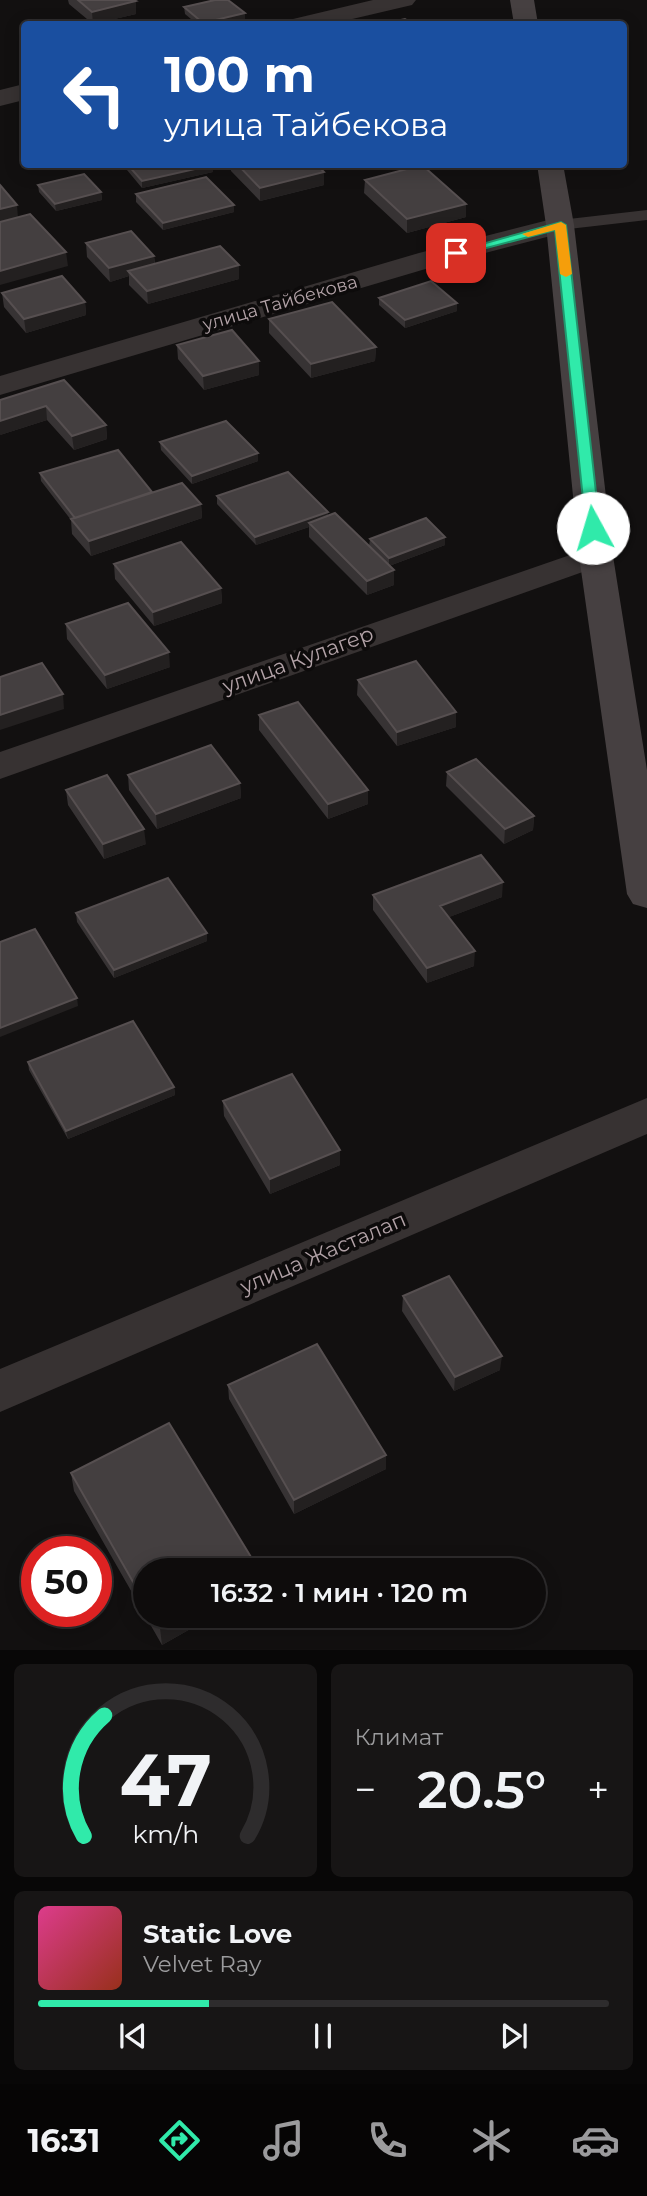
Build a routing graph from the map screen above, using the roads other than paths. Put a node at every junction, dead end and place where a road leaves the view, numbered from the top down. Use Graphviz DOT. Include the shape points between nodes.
graph roads {
  1 [pos="404,0"];
  2 [pos="522,0"];
  3 [pos="315,21"];
  4 [pos="526,21"];
  5 [pos="21,93"];
  6 [pos="0,98"];
  7 [pos="551,168"];
  8 [pos="647,215"];
  9 [pos="561,225"];
  10 [pos="0,386"];
  11 [pos="596,556"];
  12 [pos="0,766"];
  13 [pos="647,894"];
  14 [pos="647,1115"];
  15 [pos="0,1391"];
  1 -- 3 [label="street"];
  2 -- 4 [label="main road"];
  5 -- 6 [label="street"];
  7 -- 9 [label="main road"];
  8 -- 9 [label="lane"];
  9 -- 10 [label="street, улица Тайбекова" via="429,259"];
  9 -- 11 [label="main road"];
  11 -- 12 [label="street, улица Кулагер"];
  11 -- 13 [label="main road"];
  14 -- 15 [label="street, улица Жасталап"];
}
